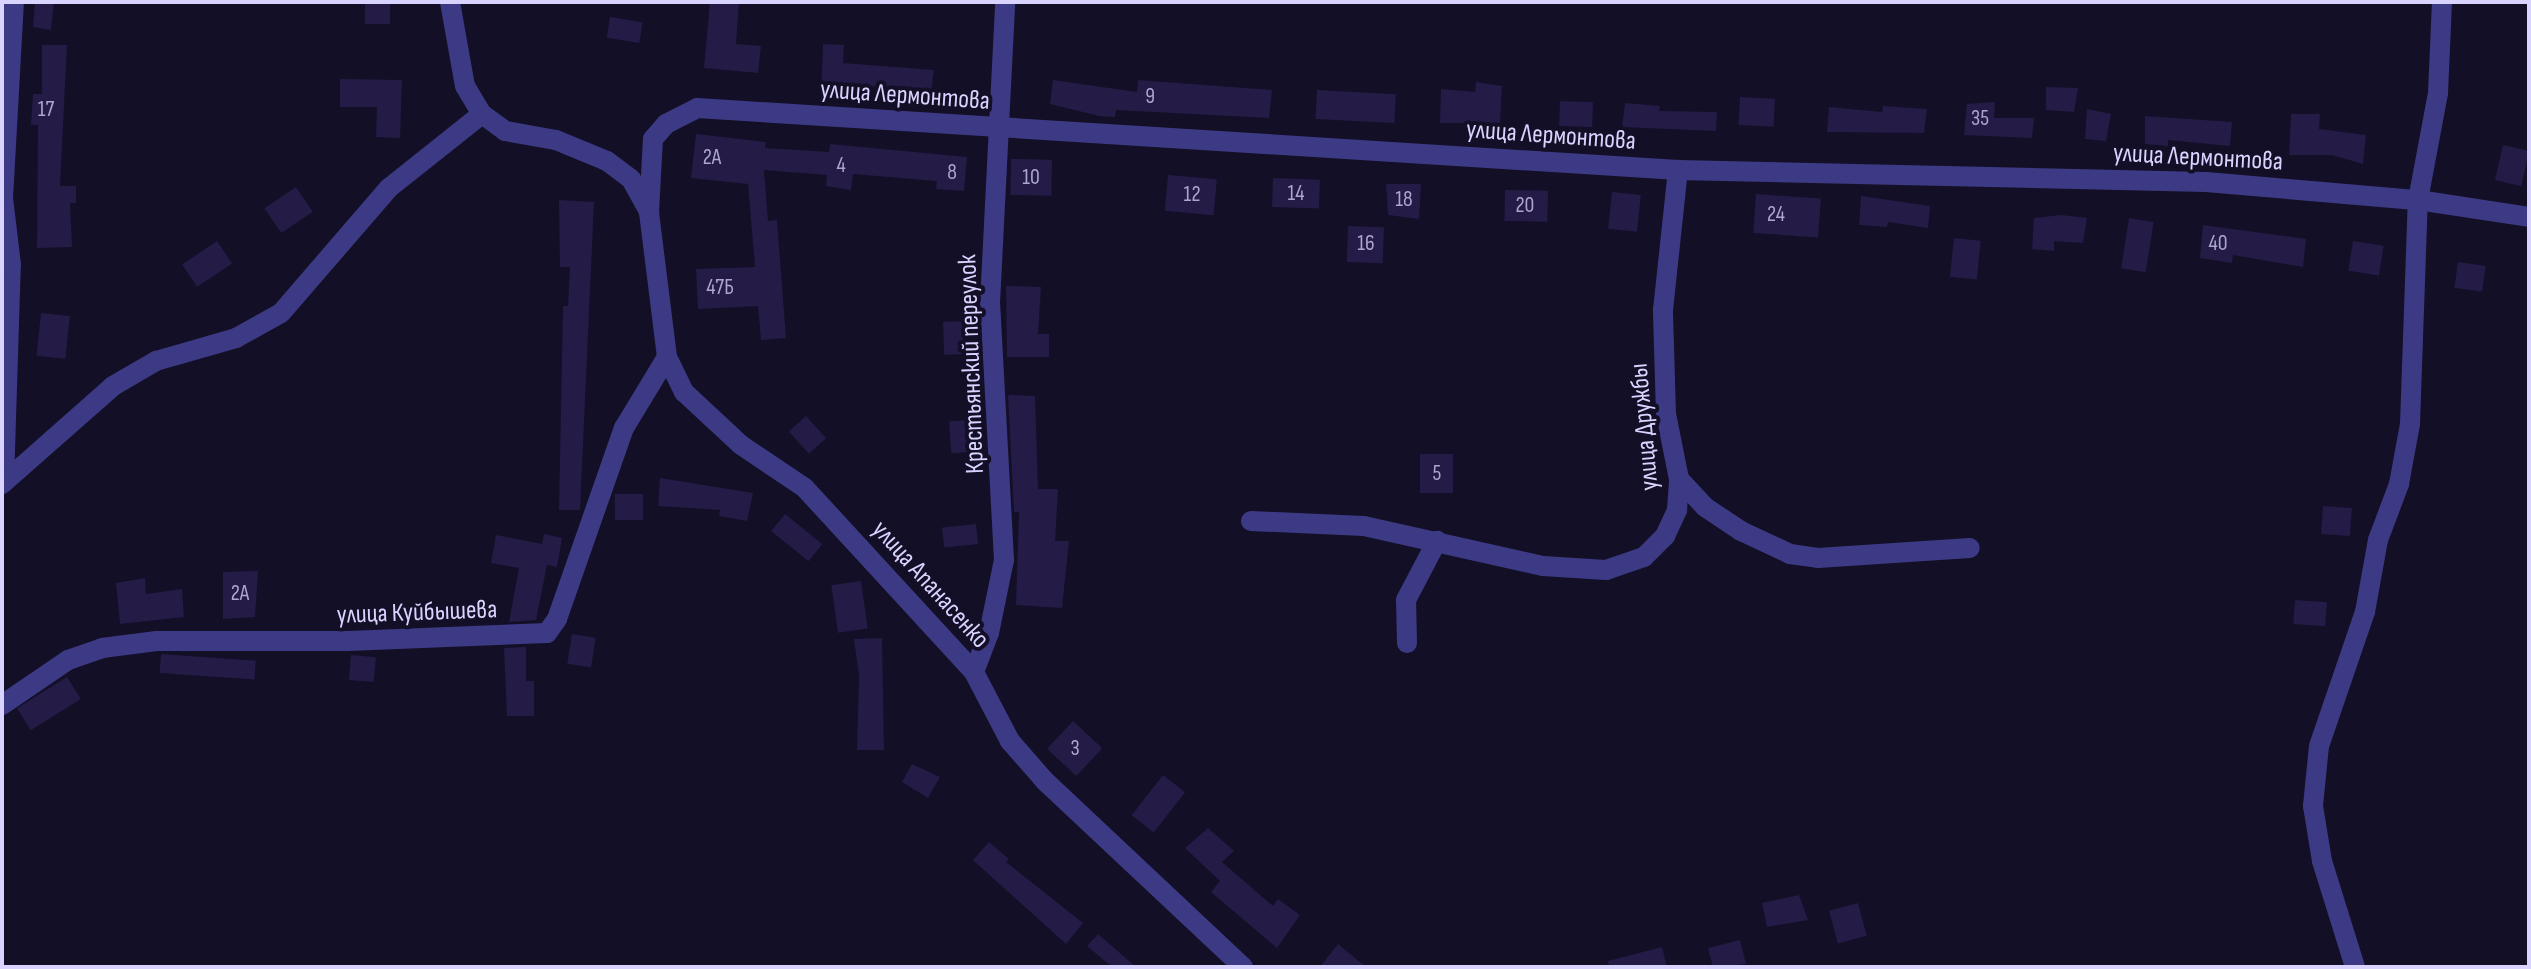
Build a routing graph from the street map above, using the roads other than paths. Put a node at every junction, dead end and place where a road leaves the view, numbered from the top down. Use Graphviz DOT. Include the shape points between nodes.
graph roads {
  1 [pos="14,2"];
  2 [pos="450,2"];
  3 [pos="1005,2"];
  4 [pos="2442,2"];
  5 [pos="482,114"];
  6 [pos="999,128"];
  7 [pos="1678,170"];
  8 [pos="2418,200"];
  9 [pos="649,212"];
  10 [pos="2529,217"];
  11 [pos="667,357"];
  12 [pos="1679,479"];
  13 [pos="3,483"];
  14 [pos="1251,521"];
  15 [pos="1437,541"];
  16 [pos="1970,548"];
  17 [pos="1407,643"];
  18 [pos="974,672"];
  19 [pos="2,705"];
  20 [pos="1243,967"];
  21 [pos="2355,967"];
  1 -- 13 [label="street" via="3,198 11,265"];
  2 -- 5 [label="street" via="465,86"];
  3 -- 6 [label="street, Крестьянский переулок"];
  4 -- 8 [label="street" via="2438,93"];
  5 -- 9 [label="street" via="505,131 556,140 607,161 631,179"];
  5 -- 13 [label="street" via="389,188 281,313 236,338 156,361 113,386"];
  6 -- 7 [label="street, улица Лермонтова"];
  6 -- 9 [label="street, улица Лермонтова" via="697,108 666,124 653,139"];
  6 -- 18 [label="street, Крестьянский переулок" via="990,303 1004,560 989,633"];
  7 -- 8 [label="street, улица Лермонтова" via="2206,182"];
  7 -- 12 [label="street, улица Дружбы" via="1663,310 1666,414"];
  8 -- 10 [label="street, улица Лермонтова"];
  8 -- 21 [label="street" via="2410,424 2399,484 2378,540 2365,612 2319,746 2313,806 2322,861"];
  9 -- 11 [label="street, улица Апанасенко"];
  11 -- 18 [label="street, улица Апанасенко" via="684,392 702,411 805,488"];
  11 -- 19 [label="street, улица Куйбышева" via="624,428 557,619 547,633 143,642 68,660"];
  12 -- 15 [label="street, улица Дружбы" via="1677,510 1665,536 1644,557 1606,570 1543,566"];
  12 -- 16 [label="street" via="1705,507 1790,554 1818,558"];
  14 -- 15 [label="street, улица Дружбы" via="1364,526"];
  15 -- 17 [label="street" via="1406,600"];
  18 -- 20 [label="street, улица Апанасенко" via="1010,741 1044,780"];
}
